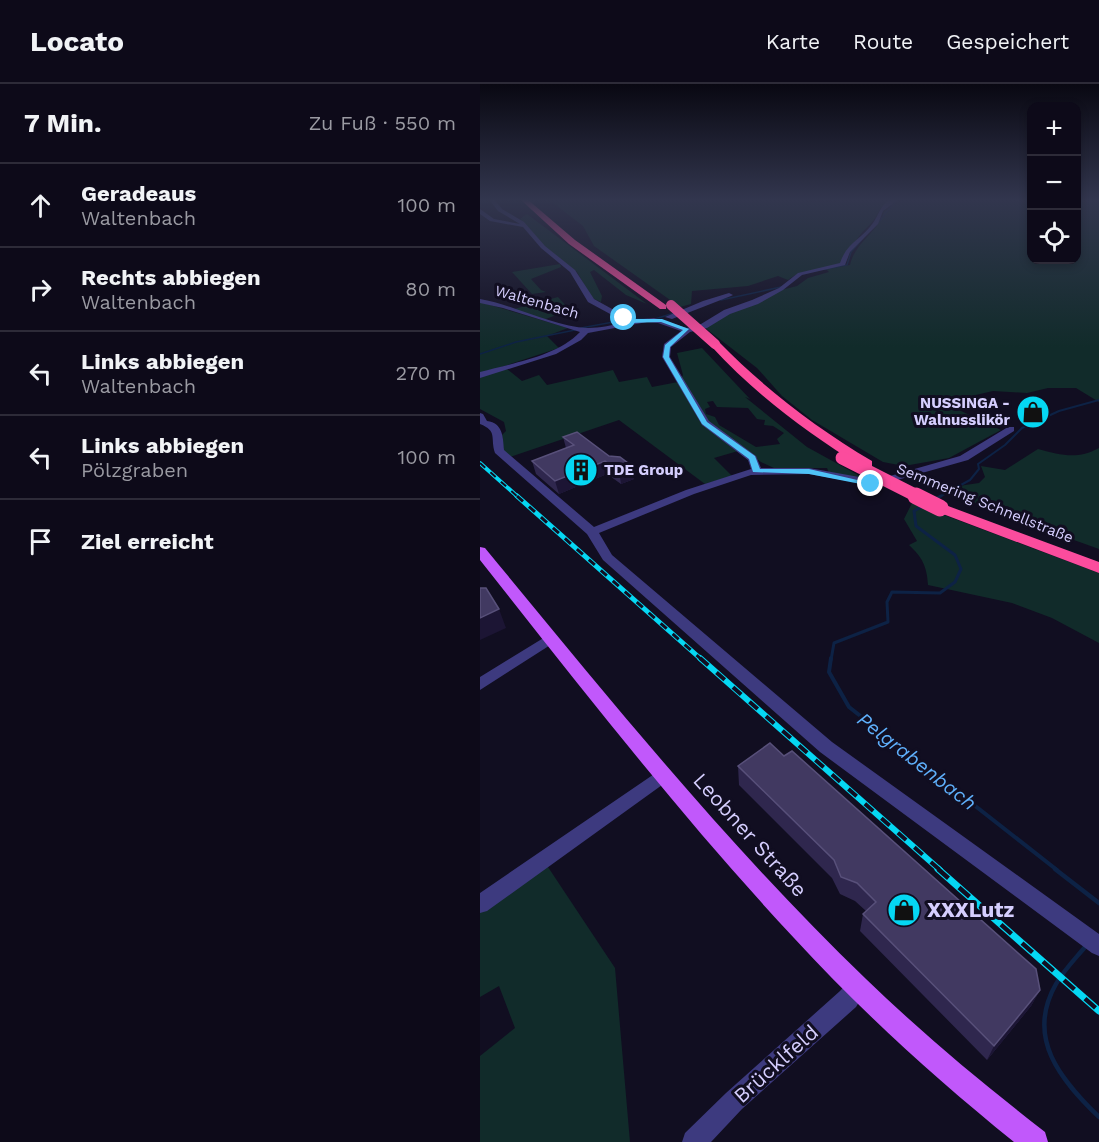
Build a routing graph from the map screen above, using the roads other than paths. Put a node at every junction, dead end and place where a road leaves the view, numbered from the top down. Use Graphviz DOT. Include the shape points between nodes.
graph roads {
  1 [pos="543,248"];
  2 [pos="581,248"];
  3 [pos="589,248"];
  4 [pos="850,248"];
  5 [pos="729,295"];
  6 [pos="480,301"];
  7 [pos="667,306"];
  8 [pos="629,321"];
  9 [pos="662,321"];
  10 [pos="586,330"];
  11 [pos="687,330"];
  12 [pos="711,345"];
  13 [pos="480,375"];
  14 [pos="481,422"];
  15 [pos="1011,429"];
  16 [pos="756,471"];
  17 [pos="944,505"];
  18 [pos="592,532"];
  19 [pos="480,550"];
  20 [pos="1099,559"];
  21 [pos="1099,568"];
  22 [pos="550,639"];
  23 [pos="480,684"];
  24 [pos="663,775"];
  25 [pos="480,904"];
  26 [pos="1093,943"];
  27 [pos="858,986"];
  28 [pos="694,1142"];
  29 [pos="1035,1142"];
  1 -- 8 [label="street" via="573,271 591,300"];
  2 -- 7 [label="highway, Semmering Schnellstraße"];
  3 -- 7 [label="highway, Semmering Schnellstraße"];
  4 -- 11 [label="street" via="843,264 800,274 755,302"];
  5 -- 9 [label="street, Waltenbach" via="702,302"];
  6 -- 10 [label="street, Waltenbach"];
  7 -- 12 [label="highway, Semmering Schnellstraße"];
  8 -- 9 [label="street, Waltenbach"];
  8 -- 10 [label="street, Waltenbach"];
  9 -- 11 [label="street, Waltenbach"];
  10 -- 13 [label="street, Waltenbach" via="581,338 555,352"];
  11 -- 16 [label="street" via="667,346 666,357 705,423 752,458"];
  12 -- 17 [label="highway, Semmering Schnellstraße" via="781,409 867,464"];
  12 -- 17 [label="highway, Semmering Schnellstraße, bridge" via="745,387 773,411 842,458"];
  14 -- 18 [label="street" via="491,424 497,431 499,451 507,460"];
  15 -- 16 [label="street" via="964,458 876,483 809,471"];
  16 -- 18 [label="street" via="690,492"];
  17 -- 20 [label="highway, Semmering Schnellstraße"];
  17 -- 21 [label="highway, Semmering Schnellstraße" via="1012,537"];
  18 -- 26 [label="street" via="607,557 826,747 921,813"];
  19 -- 22 [label="main road, Leobner Straße"];
  22 -- 23 [label="street"];
  22 -- 24 [label="main road, Leobner Straße"];
  24 -- 25 [label="street"];
  24 -- 27 [label="main road, Leobner Straße" via="790,917"];
  27 -- 28 [label="street, Brücklfeld"];
  27 -- 29 [label="main road, Leobner Straße"];
}
